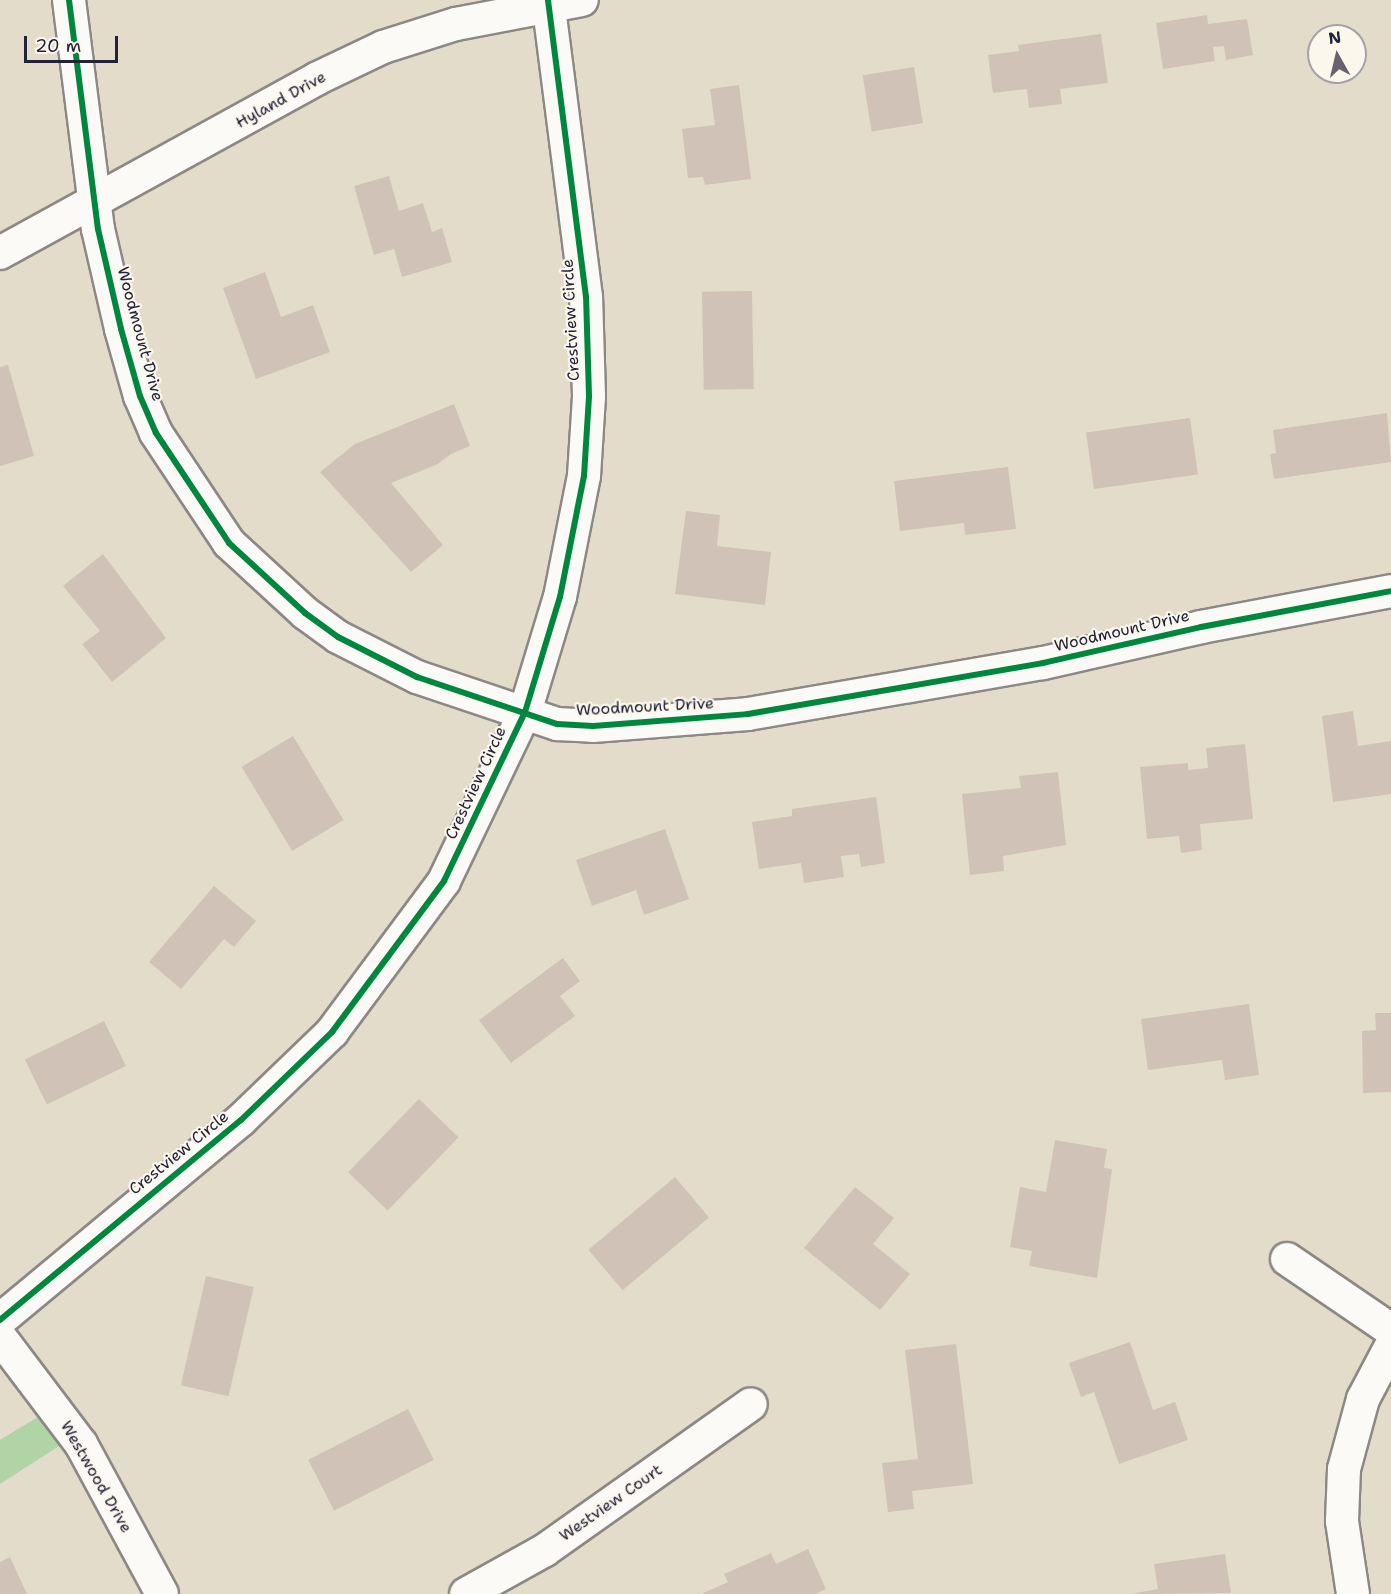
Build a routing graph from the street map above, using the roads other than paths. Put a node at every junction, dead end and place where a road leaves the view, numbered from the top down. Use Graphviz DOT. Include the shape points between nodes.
graph roads {
  1 [pos="69,0"];
  2 [pos="582,0"];
  3 [pos="548,3"];
  4 [pos="96,199"];
  5 [pos="0,253"];
  6 [pos="1391,591"];
  7 [pos="525,712"];
  8 [pos="1287,1259"];
  9 [pos="0,1320"];
  10 [pos="1391,1330"];
  11 [pos="0,1337"];
  12 [pos="1391,1346"];
  13 [pos="751,1404"];
  14 [pos="162,1594"];
  15 [pos="466,1594"];
  16 [pos="1353,1594"];
  1 -- 4 [label="street, Woodmount Drive"];
  2 -- 3 [label="street, Hyland Drive"];
  3 -- 4 [label="street, Hyland Drive" via="456,24 383,47"];
  3 -- 7 [label="street, Crestview Circle" via="586,297 589,396 584,476 560,597"];
  4 -- 5 [label="street, Hyland Drive"];
  4 -- 7 [label="street, Woodmount Drive" via="98,229 118,318 141,396 156,433 230,543 305,613 338,637 417,677"];
  6 -- 7 [label="street, Woodmount Drive" via="1201,627 1043,663 748,714 593,726 557,724"];
  7 -- 9 [label="street, Crestview Circle" via="444,881 332,1032 241,1119"];
  8 -- 10 [label="street"];
  11 -- 14 [label="street, Westwood Drive" via="81,1444"];
  12 -- 16 [label="street" via="1363,1398 1344,1469 1342,1521"];
  13 -- 15 [label="street, Westview Court" via="545,1550"];
}
